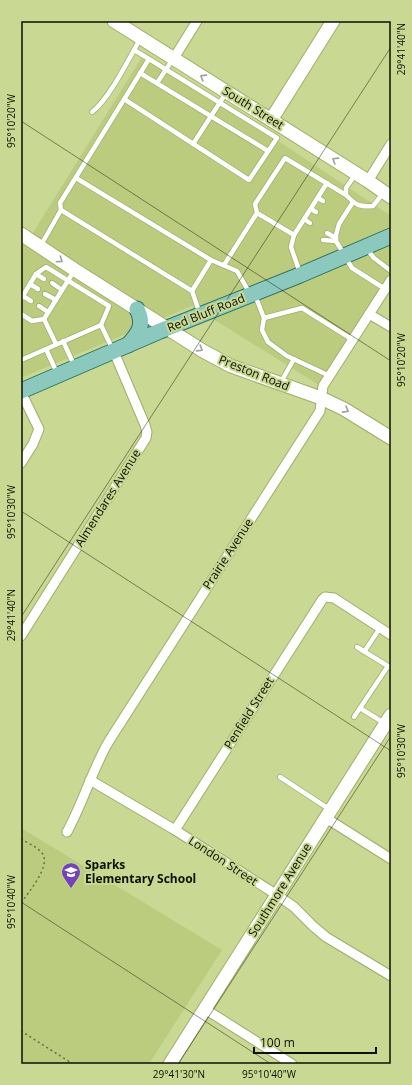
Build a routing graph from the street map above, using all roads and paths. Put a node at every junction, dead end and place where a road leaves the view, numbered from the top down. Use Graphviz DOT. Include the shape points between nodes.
graph roads {
  1 [pos="114,21"];
  2 [pos="197,21"];
  3 [pos="332,21"];
  4 [pos="141,38"];
  5 [pos="134,50"];
  6 [pos="174,58"];
  7 [pos="149,59"];
  8 [pos="166,70"];
  9 [pos="140,73"];
  10 [pos="157,83"];
  11 [pos="223,97"];
  12 [pos="124,99"];
  13 [pos="92,112"];
  14 [pos="212,116"];
  15 [pos="268,125"];
  16 [pos="193,144"];
  17 [pos="391,144"];
  18 [pos="268,151"];
  19 [pos="356,174"];
  20 [pos="76,178"];
  21 [pos="368,181"];
  22 [pos="327,183"];
  23 [pos="346,195"];
  24 [pos="387,195"];
  25 [pos="318,198"];
  26 [pos="323,201"];
  27 [pos="353,202"];
  28 [pos="311,209"];
  29 [pos="61,210"];
  30 [pos="340,211"];
  31 [pos="316,212"];
  32 [pos="257,213"];
  33 [pos="345,214"];
  34 [pos="304,219"];
  35 [pos="334,222"];
  36 [pos="310,223"];
  37 [pos="339,225"];
  38 [pos="300,226"];
  39 [pos="306,229"];
  40 [pos="327,233"];
  41 [pos="21,234"];
  42 [pos="294,235"];
  43 [pos="391,236"];
  44 [pos="323,240"];
  45 [pos="336,240"];
  46 [pos="40,247"];
  47 [pos="366,247"];
  48 [pos="344,256"];
  49 [pos="211,260"];
  50 [pos="224,265"];
  51 [pos="391,272"];
  52 [pos="36,274"];
  53 [pos="300,275"];
  54 [pos="71,276"];
  55 [pos="44,278"];
  56 [pos="391,280"];
  57 [pos="52,283"];
  58 [pos="30,284"];
  59 [pos="38,289"];
  60 [pos="385,289"];
  61 [pos="62,290"];
  62 [pos="192,291"];
  63 [pos="45,294"];
  64 [pos="252,294"];
  65 [pos="22,297"];
  66 [pos="31,300"];
  67 [pos="56,300"];
  68 [pos="111,301"];
  69 [pos="38,306"];
  70 [pos="137,309"];
  71 [pos="48,312"];
  72 [pos="21,314"];
  73 [pos="369,314"];
  74 [pos="200,315"];
  75 [pos="264,318"];
  76 [pos="44,319"];
  77 [pos="101,325"];
  78 [pos="391,327"];
  79 [pos="168,328"];
  80 [pos="353,340"];
  81 [pos="63,341"];
  82 [pos="56,344"];
  83 [pos="46,349"];
  84 [pos="120,349"];
  85 [pos="21,360"];
  86 [pos="294,360"];
  87 [pos="75,368"];
  88 [pos="58,376"];
  89 [pos="330,376"];
  90 [pos="281,384"];
  91 [pos="21,392"];
  92 [pos="321,398"];
  93 [pos="391,438"];
  94 [pos="21,463"];
  95 [pos="380,628"];
  96 [pos="391,634"];
  97 [pos="21,636"];
  98 [pos="357,647"];
  99 [pos="364,652"];
  100 [pos="389,667"];
  101 [pos="360,708"];
  102 [pos="354,717"];
  103 [pos="389,719"];
  104 [pos="280,777"];
  105 [pos="90,780"];
  106 [pos="328,814"];
  107 [pos="175,830"];
  108 [pos="67,832"];
  109 [pos="21,839"];
  110 [pos="391,859"];
  111 [pos="277,895"];
  112 [pos="21,903"];
  113 [pos="391,976"];
  114 [pos="204,1009"];
  115 [pos="21,1031"];
  116 [pos="73,1064"];
  117 [pos="170,1064"];
  118 [pos="292,1064"];
  1 -- 4 [label="main road, South Street"];
  2 -- 6 [label="street"];
  3 -- 15 [label="main road"];
  4 -- 5 [label="lane"];
  4 -- 6 [label="main road, South Street"];
  5 -- 7 [label="lane"];
  5 -- 13 [label="lane" via="110,89"];
  6 -- 8 [label="lane"];
  11 -- 6 [label="main road, South Street, one-way"];
  7 -- 8 [label="lane"];
  7 -- 9 [label="lane"];
  8 -- 10 [label="lane"];
  8 -- 11 [label="lane"];
  9 -- 10 [label="lane"];
  9 -- 12 [label="lane"];
  10 -- 14 [label="lane"];
  11 -- 14 [label="lane"];
  11 -- 15 [label="main road, South Street"];
  12 -- 16 [label="lane"];
  12 -- 20 [label="lane"];
  14 -- 16 [label="lane"];
  14 -- 18 [label="lane"];
  15 -- 18 [label="lane" via="277,138"];
  19 -- 15 [label="main road, South Street, one-way"];
  16 -- 18 [label="lane" via="249,180"];
  17 -- 21 [label="street"];
  19 -- 21 [label="main road, South Street"];
  19 -- 23 [label="lane" via="346,188"];
  20 -- 29 [label="lane" via="60,204"];
  20 -- 49 [label="lane"];
  21 -- 24 [label="main road, South Street"];
  22 -- 23 [label="lane"];
  22 -- 25 [label="lane"];
  22 -- 32 [label="lane" via="285,158 255,204"];
  23 -- 27 [label="lane"];
  24 -- 27 [label="lane" via="373,206 362,207"];
  25 -- 26 [label="lane"];
  25 -- 28 [label="lane"];
  27 -- 33 [label="lane"];
  28 -- 31 [label="lane"];
  28 -- 34 [label="lane"];
  29 -- 46 [label="lane"];
  29 -- 62 [label="lane"];
  30 -- 33 [label="lane"];
  32 -- 42 [label="lane"];
  32 -- 50 [label="lane"];
  33 -- 37 [label="lane"];
  34 -- 36 [label="lane"];
  34 -- 38 [label="lane"];
  35 -- 37 [label="lane"];
  37 -- 45 [label="lane"];
  38 -- 39 [label="lane"];
  38 -- 42 [label="lane"];
  40 -- 45 [label="lane"];
  41 -- 46 [label="main road, Preston Road"];
  42 -- 53 [label="lane" via="291,247"];
  43 -- 47 [label="main road, Red Bluff Road"];
  44 -- 45 [label="lane"];
  45 -- 48 [label="lane"];
  46 -- 54 [label="main road, Preston Road, one-way"];
  47 -- 48 [label="main road, Red Bluff Road"];
  47 -- 51 [label="lane" via="374,258"];
  48 -- 53 [label="main road, Red Bluff Road"];
  48 -- 60 [label="lane" via="352,268"];
  49 -- 50 [label="lane"];
  49 -- 62 [label="lane"];
  50 -- 64 [label="lane" via="237,271"];
  52 -- 54 [label="lane" via="46,267"];
  52 -- 55 [label="lane"];
  52 -- 58 [label="lane"];
  53 -- 64 [label="main road, Red Bluff Road"];
  54 -- 61 [label="lane"];
  54 -- 68 [label="main road, Preston Road"];
  56 -- 60 [label="street, Prairie Avenue"];
  57 -- 61 [label="lane"];
  58 -- 59 [label="lane"];
  58 -- 65 [label="lane"];
  60 -- 73 [label="street, Prairie Avenue"];
  61 -- 67 [label="lane"];
  62 -- 74 [label="lane"];
  63 -- 67 [label="lane"];
  64 -- 74 [label="main road, Red Bluff Road"];
  64 -- 75 [label="lane"];
  65 -- 66 [label="lane"];
  67 -- 71 [label="lane"];
  68 -- 70 [label="main road, Preston Road"];
  68 -- 77 [label="lane"];
  69 -- 71 [label="lane"];
  70 -- 79 [label="main road, Preston Road"];
  70 -- 84 [label="main road" via="141,317 141,326 137,335"];
  71 -- 76 [label="lane"];
  72 -- 76 [label="lane" via="32,321"];
  73 -- 78 [label="street"];
  73 -- 80 [label="street, Prairie Avenue"];
  74 -- 79 [label="main road, Red Bluff Road"];
  75 -- 80 [label="lane" via="302,308"];
  75 -- 86 [label="lane" via="262,330 268,342"];
  76 -- 82 [label="lane"];
  77 -- 81 [label="lane"];
  77 -- 84 [label="lane"];
  79 -- 84 [label="main road, Red Bluff Road"];
  79 -- 90 [label="main road, Preston Road, one-way" via="231,366"];
  80 -- 89 [label="street, Prairie Avenue"];
  81 -- 82 [label="lane"];
  81 -- 87 [label="lane"];
  82 -- 83 [label="lane"];
  83 -- 85 [label="lane"];
  83 -- 88 [label="lane"];
  84 -- 87 [label="main road, Red Bluff Road"];
  84 -- 97 [label="street, Almendares Avenue" via="145,425 146,438"];
  86 -- 89 [label="lane"];
  86 -- 90 [label="lane"];
  87 -- 88 [label="main road, Red Bluff Road"];
  88 -- 91 [label="main road, Red Bluff Road"];
  89 -- 92 [label="street, Prairie Avenue"];
  90 -- 92 [label="main road, Preston Road"];
  91 -- 94 [label="street" via="39,429"];
  92 -- 93 [label="main road, Preston Road, one-way"];
  92 -- 105 [label="street, Prairie Avenue" via="320,411 109,741"];
  95 -- 96 [label="street"];
  95 -- 99 [label="lane"];
  95 -- 107 [label="street, Penfield Street" via="334,598 325,597 318,604"];
  98 -- 99 [label="lane"];
  99 -- 100 [label="lane"];
  100 -- 101 [label="lane"];
  101 -- 102 [label="lane"];
  101 -- 103 [label="lane"];
  103 -- 106 [label="main road, Southmore Avenue"];
  104 -- 106 [label="lane"];
  105 -- 107 [label="street, London Street"];
  105 -- 108 [label="street, Prairie Avenue"];
  106 -- 110 [label="street"];
  106 -- 111 [label="main road, Southmore Avenue"];
  107 -- 111 [label="street, London Street"];
  109 -- 112 [label="path" via="43,854 45,864"];
  111 -- 113 [label="street, London Street" via="326,937"];
  111 -- 114 [label="main road, Southmore Avenue"];
  114 -- 117 [label="main road, Southmore Avenue"];
  114 -- 118 [label="street"];
  115 -- 116 [label="path"];
}
